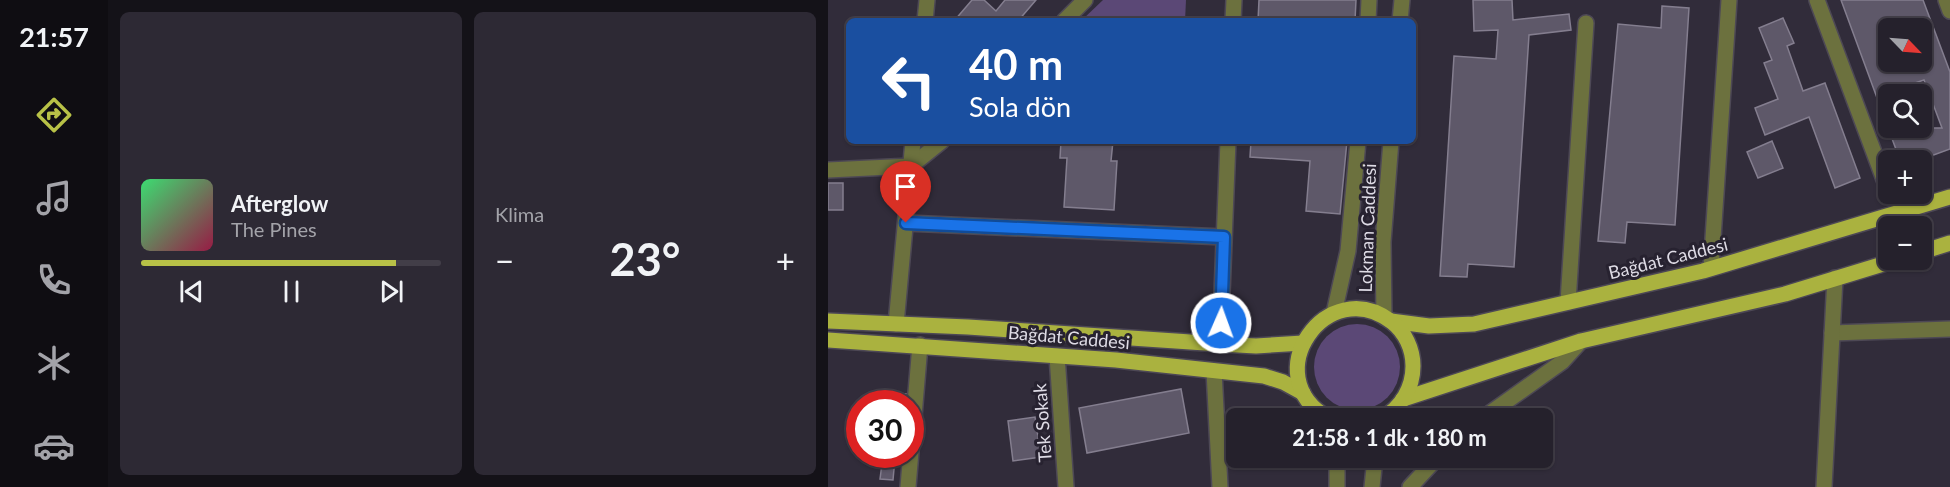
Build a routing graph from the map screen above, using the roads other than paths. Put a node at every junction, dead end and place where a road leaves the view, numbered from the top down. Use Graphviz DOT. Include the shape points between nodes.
graph roads {
  1 [pos="927,0"];
  2 [pos="1084,0"];
  3 [pos="1234,0"];
  4 [pos="1369,0"];
  5 [pos="1402,0"];
  6 [pos="1729,0"];
  7 [pos="1817,0"];
  8 [pos="1946,0"];
  9 [pos="1950,11"];
  10 [pos="925,18"];
  11 [pos="1067,18"];
  12 [pos="1233,18"];
  13 [pos="1368,18"];
  14 [pos="1400,18"];
  15 [pos="1586,23"];
  16 [pos="913,144"];
  17 [pos="938,144"];
  18 [pos="1228,144"];
  19 [pos="1358,144"];
  20 [pos="1391,144"];
  21 [pos="1878,163"];
  22 [pos="911,166"];
  23 [pos="828,170"];
  24 [pos="1950,197"];
  25 [pos="1894,204"];
  26 [pos="1897,213"];
  27 [pos="906,223"];
  28 [pos="1224,237"];
  29 [pos="1950,243"];
  30 [pos="1932,249"];
  31 [pos="1878,265"];
  32 [pos="1710,268"];
  33 [pos="1835,278"];
  34 [pos="1568,302"];
  35 [pos="1334,314"];
  36 [pos="1387,319"];
  37 [pos="828,321"];
  38 [pos="896,324"];
  39 [pos="1950,329"];
  40 [pos="1832,333"];
  41 [pos="828,340"];
  42 [pos="1581,341"];
  43 [pos="1303,343"];
  44 [pos="1220,344"];
  45 [pos="920,345"];
  46 [pos="1058,356"];
  47 [pos="1214,371"];
  48 [pos="1303,393"];
  49 [pos="1403,399"];
  50 [pos="1316,408"];
  51 [pos="1394,408"];
  52 [pos="1497,408"];
  53 [pos="1337,468"];
  54 [pos="1374,468"];
  55 [pos="1428,468"];
  56 [pos="908,487"];
  57 [pos="1066,487"];
  58 [pos="1220,487"];
  59 [pos="1337,487"];
  60 [pos="1372,487"];
  61 [pos="1410,487"];
  62 [pos="1824,487"];
  1 -- 10 [label="street"];
  2 -- 11 [label="street"];
  3 -- 12 [label="street"];
  4 -- 13 [label="street"];
  5 -- 14 [label="street"];
  6 -- 32 [label="street"];
  7 -- 21 [label="street"];
  8 -- 9 [label="street"];
  15 -- 34 [label="street"];
  16 -- 22 [label="street"];
  17 -- 22 [label="street"];
  18 -- 28 [label="street"];
  19 -- 35 [label="street, Lokman Caddesi" via="1348,251"];
  20 -- 36 [label="street, Lokman Caddesi" via="1383,242"];
  22 -- 23 [label="street"];
  22 -- 27 [label="street"];
  24 -- 26 [label="main road, Bağdat Caddesi"];
  25 -- 26 [label="street"];
  26 -- 32 [label="main road, Bağdat Caddesi"];
  27 -- 28 [label="street"];
  27 -- 38 [label="street"];
  28 -- 44 [label="street"];
  29 -- 30 [label="main road"];
  31 -- 33 [label="main road"];
  32 -- 34 [label="main road, Bağdat Caddesi"];
  33 -- 40 [label="street"];
  33 -- 42 [label="main road" via="1785,294"];
  34 -- 36 [label="main road, Bağdat Caddesi" via="1474,324 1429,326"];
  35 -- 36 [label="main road, Bağdat Caddesi" via="1359,309"];
  35 -- 43 [label="main road" via="1319,322"];
  36 -- 49 [label="main road" via="1403,334 1412,358 1411,384"];
  37 -- 38 [label="main road, Bağdat Caddesi"];
  38 -- 44 [label="main road, Bağdat Caddesi"];
  39 -- 40 [label="street"];
  40 -- 62 [label="street"];
  41 -- 45 [label="main road, Bağdat Caddesi"];
  42 -- 49 [label="main road"];
  42 -- 52 [label="street" via="1562,362"];
  43 -- 44 [label="main road, Bağdat Caddesi"];
  43 -- 48 [label="main road" via="1298,368"];
  45 -- 46 [label="main road, Bağdat Caddesi"];
  45 -- 56 [label="street"];
  46 -- 47 [label="main road, Bağdat Caddesi"];
  46 -- 57 [label="street, Tek Sokak"];
  47 -- 48 [label="main road, Bağdat Caddesi" via="1275,379"];
  47 -- 58 [label="street"];
  48 -- 50 [label="main road"];
  49 -- 51 [label="main road"];
  53 -- 59 [label="street"];
  54 -- 60 [label="street"];
  55 -- 61 [label="street"];
}
